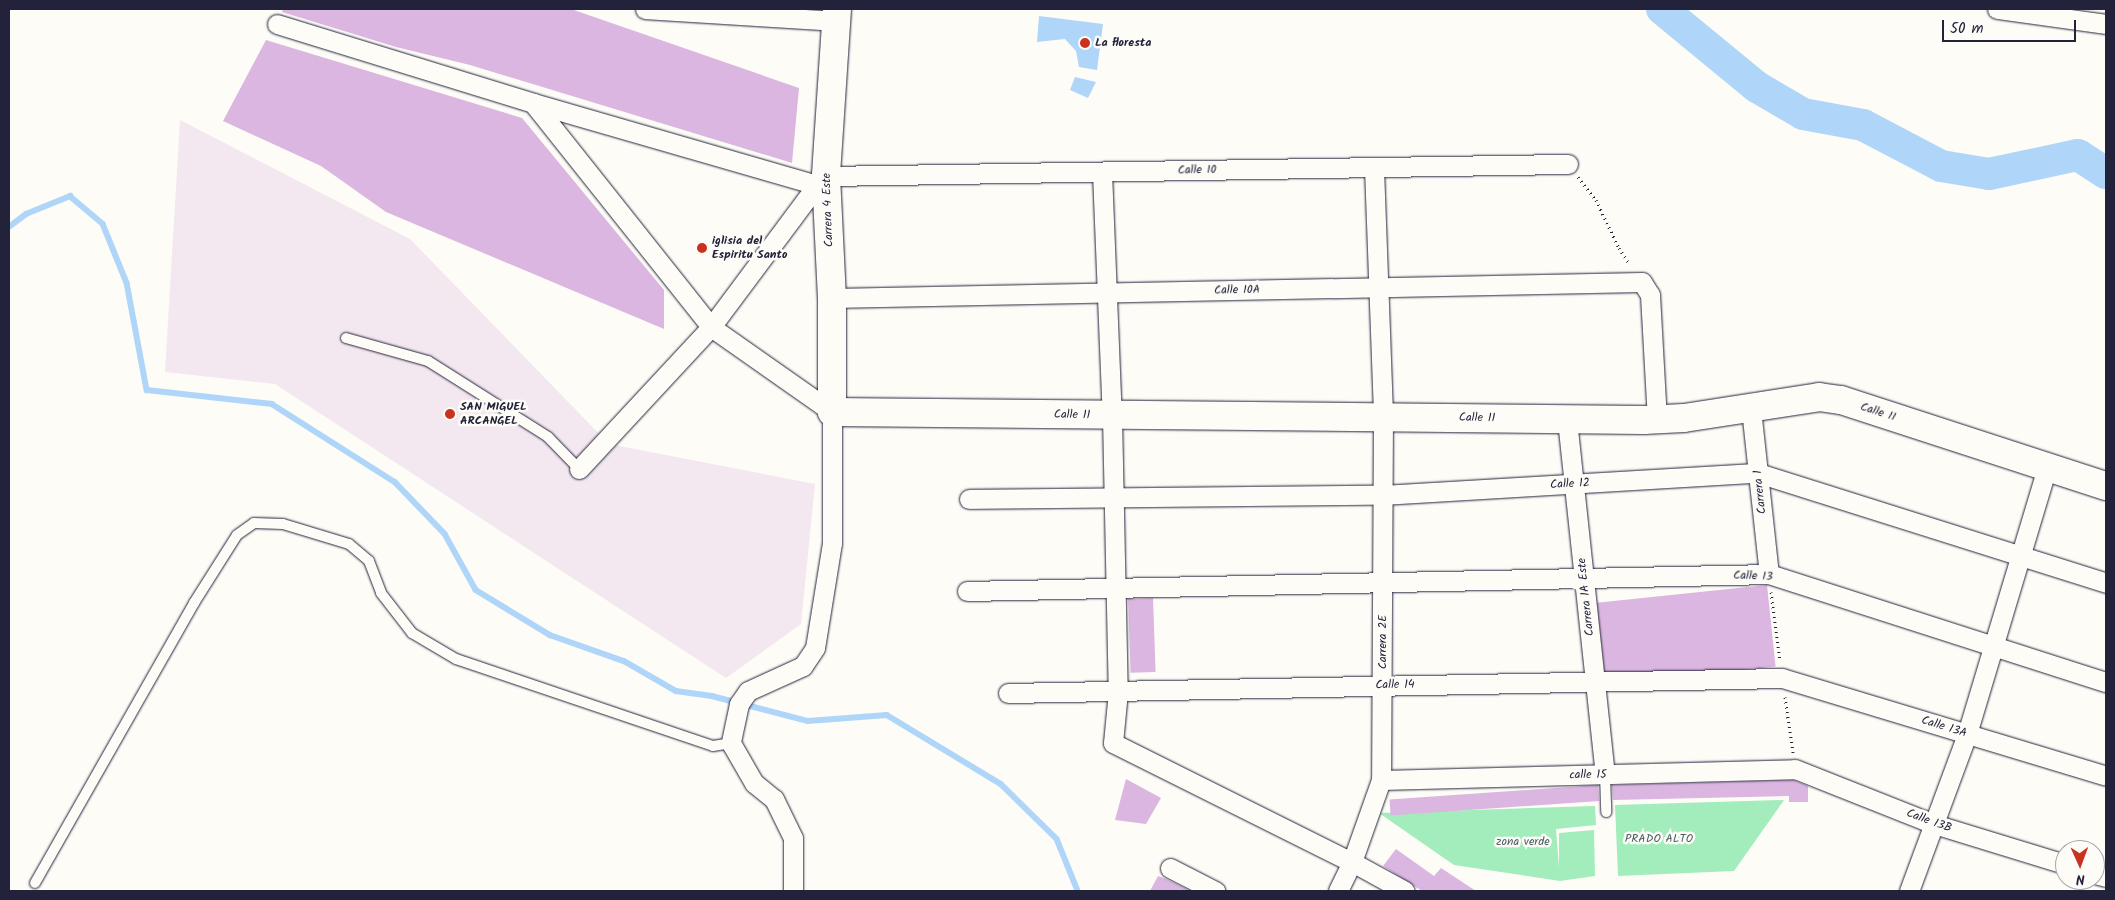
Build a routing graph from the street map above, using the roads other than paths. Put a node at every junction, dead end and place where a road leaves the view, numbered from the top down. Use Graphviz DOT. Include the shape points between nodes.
graph roads {
  1 [pos="645,9"];
  2 [pos="1997,9"];
  3 [pos="708,11"];
  4 [pos="836,15"];
  5 [pos="277,24"];
  6 [pos="2106,24"];
  7 [pos="533,103"];
  8 [pos="1568,164"];
  9 [pos="1374,168"];
  10 [pos="1102,172"];
  11 [pos="821,180"];
  12 [pos="1378,287"];
  13 [pos="1107,292"];
  14 [pos="832,298"];
  15 [pos="711,327"];
  16 [pos="346,338"];
  17 [pos="1751,409"];
  18 [pos="832,412"];
  19 [pos="1382,415"];
  20 [pos="1112,416"];
  21 [pos="1656,419"];
  22 [pos="1567,420"];
  23 [pos="579,468"];
  24 [pos="2047,468"];
  25 [pos="1758,473"];
  26 [pos="1574,484"];
  27 [pos="2106,486"];
  28 [pos="1383,495"];
  29 [pos="1114,498"];
  30 [pos="969,499"];
  31 [pos="2021,556"];
  32 [pos="1769,574"];
  33 [pos="1584,578"];
  34 [pos="1383,583"];
  35 [pos="2106,583"];
  36 [pos="1116,588"];
  37 [pos="967,591"];
  38 [pos="1994,646"];
  39 [pos="1782,678"];
  40 [pos="1595,682"];
  41 [pos="2106,682"];
  42 [pos="1383,685"];
  43 [pos="1118,691"];
  44 [pos="1008,693"];
  45 [pos="1968,734"];
  46 [pos="731,743"];
  47 [pos="1795,769"];
  48 [pos="1605,775"];
  49 [pos="2106,776"];
  50 [pos="1381,780"];
  51 [pos="1606,812"];
  52 [pos="1934,824"];
  53 [pos="2055,861"];
  54 [pos="1352,862"];
  55 [pos="1170,868"];
  56 [pos="36,883"];
  57 [pos="794,891"];
  58 [pos="1215,891"];
  59 [pos="1338,891"];
  60 [pos="1405,891"];
  61 [pos="1909,891"];
  1 -- 3 [label="street"];
  2 -- 6 [label="street"];
  3 -- 4 [label="street"];
  4 -- 11 [label="street, Carrera 4 Este"];
  5 -- 7 [label="street, Calle 10"];
  7 -- 11 [label="street, Calle 10"];
  7 -- 15 [label="street"];
  8 -- 9 [label="street, Calle 10"];
  9 -- 10 [label="street, Calle 10"];
  9 -- 12 [label="street, Carrera 2E"];
  10 -- 11 [label="street, Calle 10"];
  10 -- 13 [label="street"];
  11 -- 14 [label="street, Carrera 4 Este"];
  11 -- 15 [label="street"];
  12 -- 13 [label="street, Calle 10A"];
  12 -- 19 [label="street, Carrera 2E"];
  12 -- 21 [label="street, Calle 10A" via="1642,282 1650,295"];
  13 -- 14 [label="street, Calle 10A"];
  13 -- 20 [label="street"];
  14 -- 18 [label="street, Carrera 4 Este"];
  15 -- 18 [label="street"];
  15 -- 23 [label="street"];
  16 -- 23 [label="lane" via="428,361 548,437"];
  17 -- 21 [label="street, Calle 11"];
  17 -- 24 [label="street, Calle 11" via="1819,397 1841,400"];
  17 -- 25 [label="street, Carrera 1"];
  18 -- 20 [label="street, Calle 11"];
  18 -- 46 [label="street" via="832,543 815,648 803,666 748,691 739,704"];
  19 -- 20 [label="street, Calle 11"];
  19 -- 22 [label="street, Calle 11"];
  19 -- 28 [label="street, Carrera 2E"];
  20 -- 29 [label="street"];
  21 -- 22 [label="street, Calle 11"];
  22 -- 26 [label="street, Carrera 1A Este"];
  24 -- 27 [label="street, Calle 11"];
  24 -- 31 [label="street"];
  25 -- 26 [label="street, Calle 12"];
  25 -- 31 [label="street"];
  25 -- 32 [label="street, Carrera 1"];
  26 -- 28 [label="street, Calle 12"];
  26 -- 33 [label="street, Carrera 1A Este"];
  28 -- 29 [label="street, Calle 12"];
  28 -- 34 [label="street, Carrera 2E"];
  29 -- 30 [label="street, Calle 12"];
  29 -- 36 [label="street"];
  31 -- 35 [label="street"];
  31 -- 38 [label="street"];
  32 -- 33 [label="street, Calle 13"];
  32 -- 38 [label="street, Calle 13"];
  33 -- 34 [label="street, Calle 13"];
  33 -- 40 [label="street, Carrera 1A Este"];
  34 -- 36 [label="street, Calle 13"];
  34 -- 42 [label="street, Carrera 2E"];
  36 -- 37 [label="street, Calle 13"];
  36 -- 43 [label="street"];
  38 -- 41 [label="street, Calle 13"];
  38 -- 45 [label="street"];
  39 -- 40 [label="street, Calle 14"];
  39 -- 45 [label="street, Calle 13A"];
  40 -- 42 [label="street, Calle 14"];
  40 -- 48 [label="street, Carrera 1A Este"];
  42 -- 43 [label="street, Calle 14"];
  42 -- 50 [label="street, Carrera 2E"];
  43 -- 44 [label="street, Calle 14"];
  43 -- 54 [label="street" via="1113,742"];
  45 -- 49 [label="street, Calle 13A"];
  45 -- 52 [label="street"];
  46 -- 56 [label="lane" via="713,746 456,659 412,633 381,593 369,561 349,544 283,524 254,523 237,535 194,603"];
  46 -- 57 [label="street" via="754,783 774,800 793,838"];
  47 -- 48 [label="street, calle 15"];
  47 -- 52 [label="street, Calle 13B"];
  48 -- 50 [label="street, calle 15"];
  48 -- 51 [label="lane"];
  50 -- 54 [label="street, Carrera 2E"];
  52 -- 53 [label="street, Calle 13B"];
  52 -- 61 [label="street"];
  54 -- 59 [label="street, Carrera 2E"];
  54 -- 60 [label="street"];
  55 -- 58 [label="street"];
}
